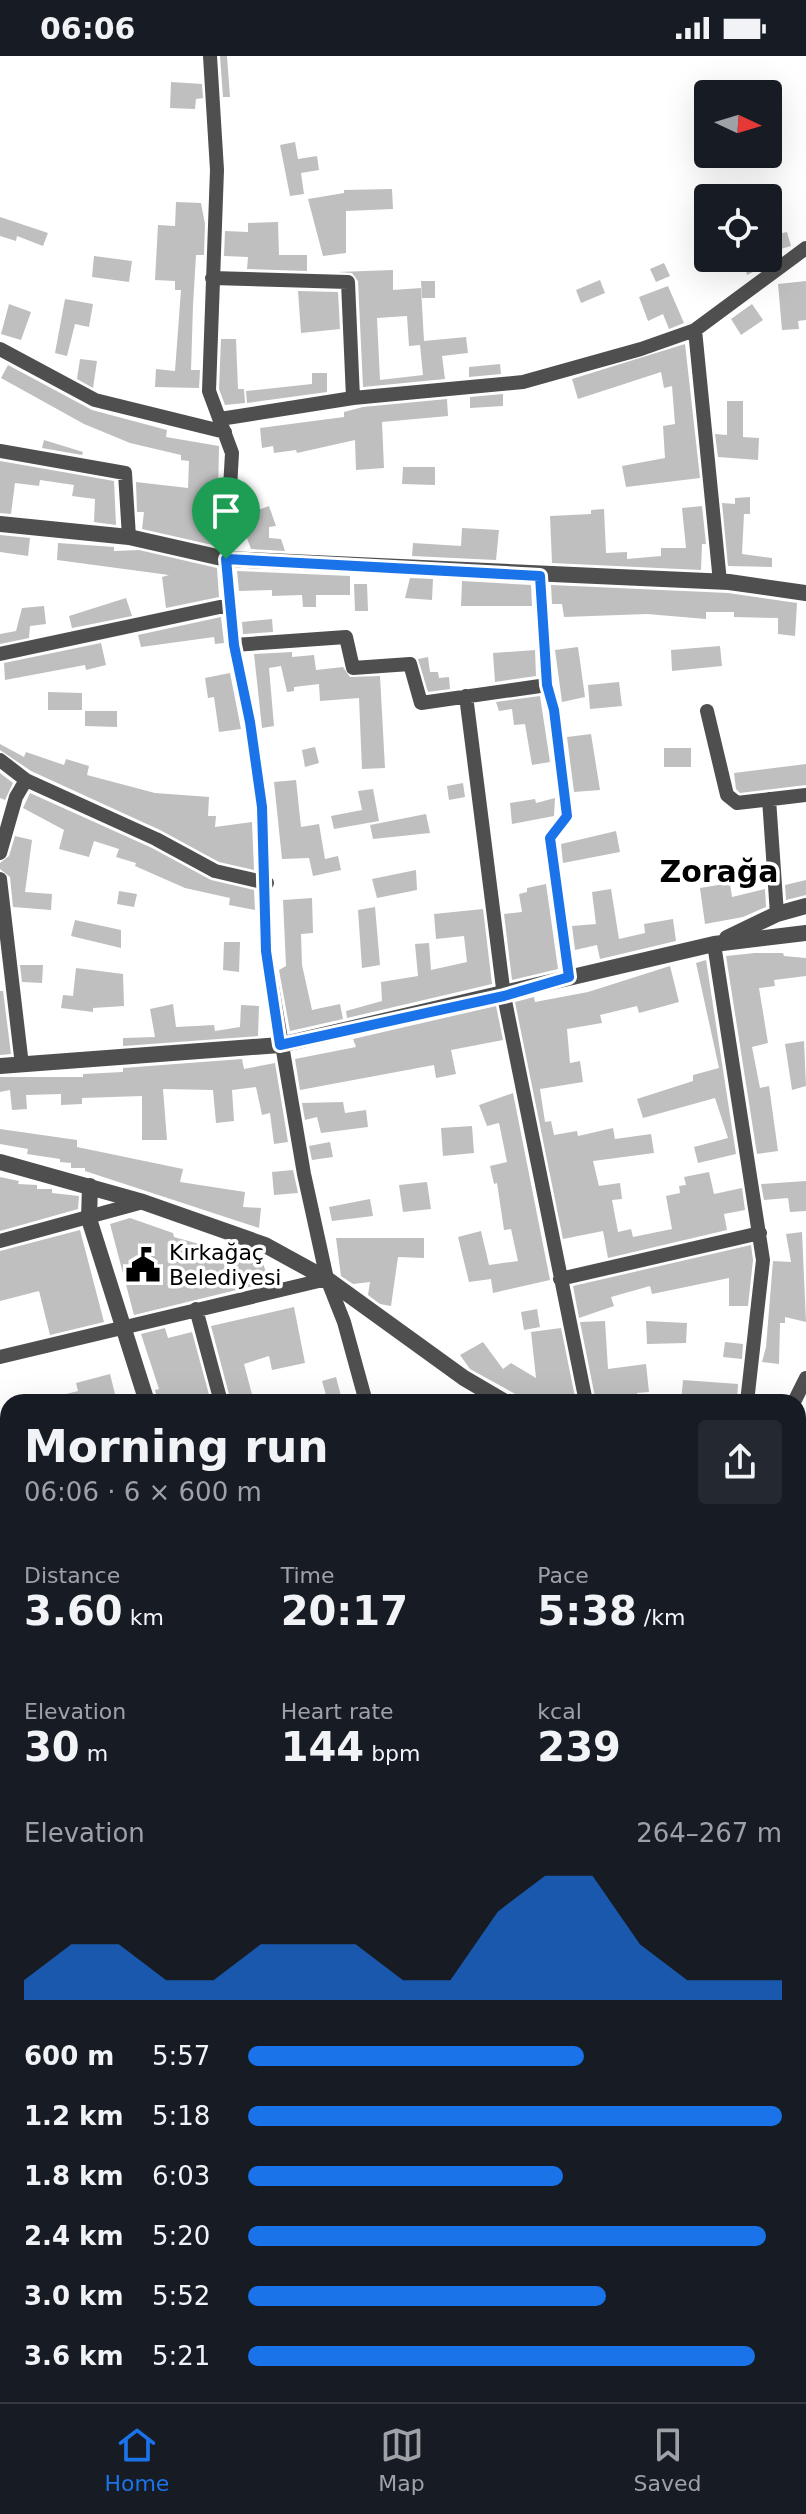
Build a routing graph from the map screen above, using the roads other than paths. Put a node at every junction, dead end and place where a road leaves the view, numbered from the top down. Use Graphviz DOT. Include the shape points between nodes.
graph roads {
  1 [pos="210,56"];
  2 [pos="806,248"];
  3 [pos="212,278"];
  4 [pos="695,330"];
  5 [pos="0,349"];
  6 [pos="353,398"];
  7 [pos="222,425"];
  8 [pos="0,451"];
  9 [pos="0,524"];
  10 [pos="129,537"];
  11 [pos="226,559"];
  12 [pos="540,576"];
  13 [pos="720,582"];
  14 [pos="806,593"];
  15 [pos="229,605"];
  16 [pos="234,645"];
  17 [pos="0,654"];
  18 [pos="547,685"];
  19 [pos="466,696"];
  20 [pos="707,711"];
  21 [pos="0,760"];
  22 [pos="26,780"];
  23 [pos="806,795"];
  24 [pos="769,799"];
  25 [pos="0,853"];
  26 [pos="0,879"];
  27 [pos="267,883"];
  28 [pos="806,906"];
  29 [pos="777,914"];
  30 [pos="806,933"];
  31 [pos="714,944"];
  32 [pos="569,977"];
  33 [pos="504,996"];
  34 [pos="280,1045"];
  35 [pos="22,1065"];
  36 [pos="0,1066"];
  37 [pos="0,1162"];
  38 [pos="90,1186"];
  39 [pos="143,1202"];
  40 [pos="89,1219"];
  41 [pos="760,1233"];
  42 [pos="0,1241"];
  43 [pos="327,1279"];
  44 [pos="560,1279"];
  45 [pos="196,1309"];
  46 [pos="122,1326"];
  47 [pos="0,1357"];
  48 [pos="144,1394"];
  49 [pos="219,1394"];
  50 [pos="364,1394"];
  51 [pos="491,1394"];
  52 [pos="584,1394"];
  53 [pos="748,1394"];
  1 -- 3 [label="street" via="217,170"];
  2 -- 4 [label="street"];
  3 -- 6 [label="street" via="348,282"];
  3 -- 7 [label="street" via="209,391"];
  4 -- 6 [label="street" via="523,382"];
  4 -- 13 [label="street"];
  5 -- 7 [label="street" via="95,400"];
  6 -- 7 [label="street"];
  7 -- 11 [label="street" via="232,453"];
  8 -- 10 [label="street" via="125,473"];
  9 -- 10 [label="street"];
  10 -- 11 [label="street"];
  11 -- 12 [label="street"];
  11 -- 15 [label="street"];
  12 -- 13 [label="street"];
  12 -- 18 [label="street"];
  13 -- 14 [label="street"];
  15 -- 16 [label="street"];
  15 -- 17 [label="street"];
  16 -- 19 [label="street" via="346,637 353,668 410,664 421,703"];
  16 -- 27 [label="street" via="256,764"];
  18 -- 19 [label="street"];
  18 -- 32 [label="street" via="567,816 550,838"];
  19 -- 33 [label="street"];
  20 -- 24 [label="street" via="727,795 737,803"];
  21 -- 22 [label="street"];
  22 -- 25 [label="street"];
  22 -- 27 [label="street" via="215,871"];
  23 -- 24 [label="street"];
  24 -- 29 [label="street"];
  26 -- 35 [label="street"];
  27 -- 34 [label="street" via="266,951"];
  28 -- 29 [label="street"];
  29 -- 31 [label="street"];
  30 -- 31 [label="street"];
  31 -- 32 [label="street"];
  31 -- 41 [label="street"];
  32 -- 33 [label="street"];
  33 -- 34 [label="street"];
  33 -- 44 [label="street"];
  34 -- 35 [label="street"];
  34 -- 43 [label="street"];
  35 -- 36 [label="street"];
  37 -- 38 [label="street"];
  38 -- 39 [label="street"];
  38 -- 40 [label="street"];
  39 -- 40 [label="street"];
  39 -- 43 [label="street" via="265,1245"];
  40 -- 42 [label="street"];
  40 -- 46 [label="street"];
  41 -- 44 [label="street"];
  41 -- 53 [label="street" via="761,1285"];
  43 -- 45 [label="street"];
  43 -- 50 [label="street"];
  43 -- 51 [label="street"];
  44 -- 52 [label="street"];
  45 -- 46 [label="street"];
  45 -- 49 [label="street"];
  46 -- 47 [label="street"];
  46 -- 48 [label="street"];
}
